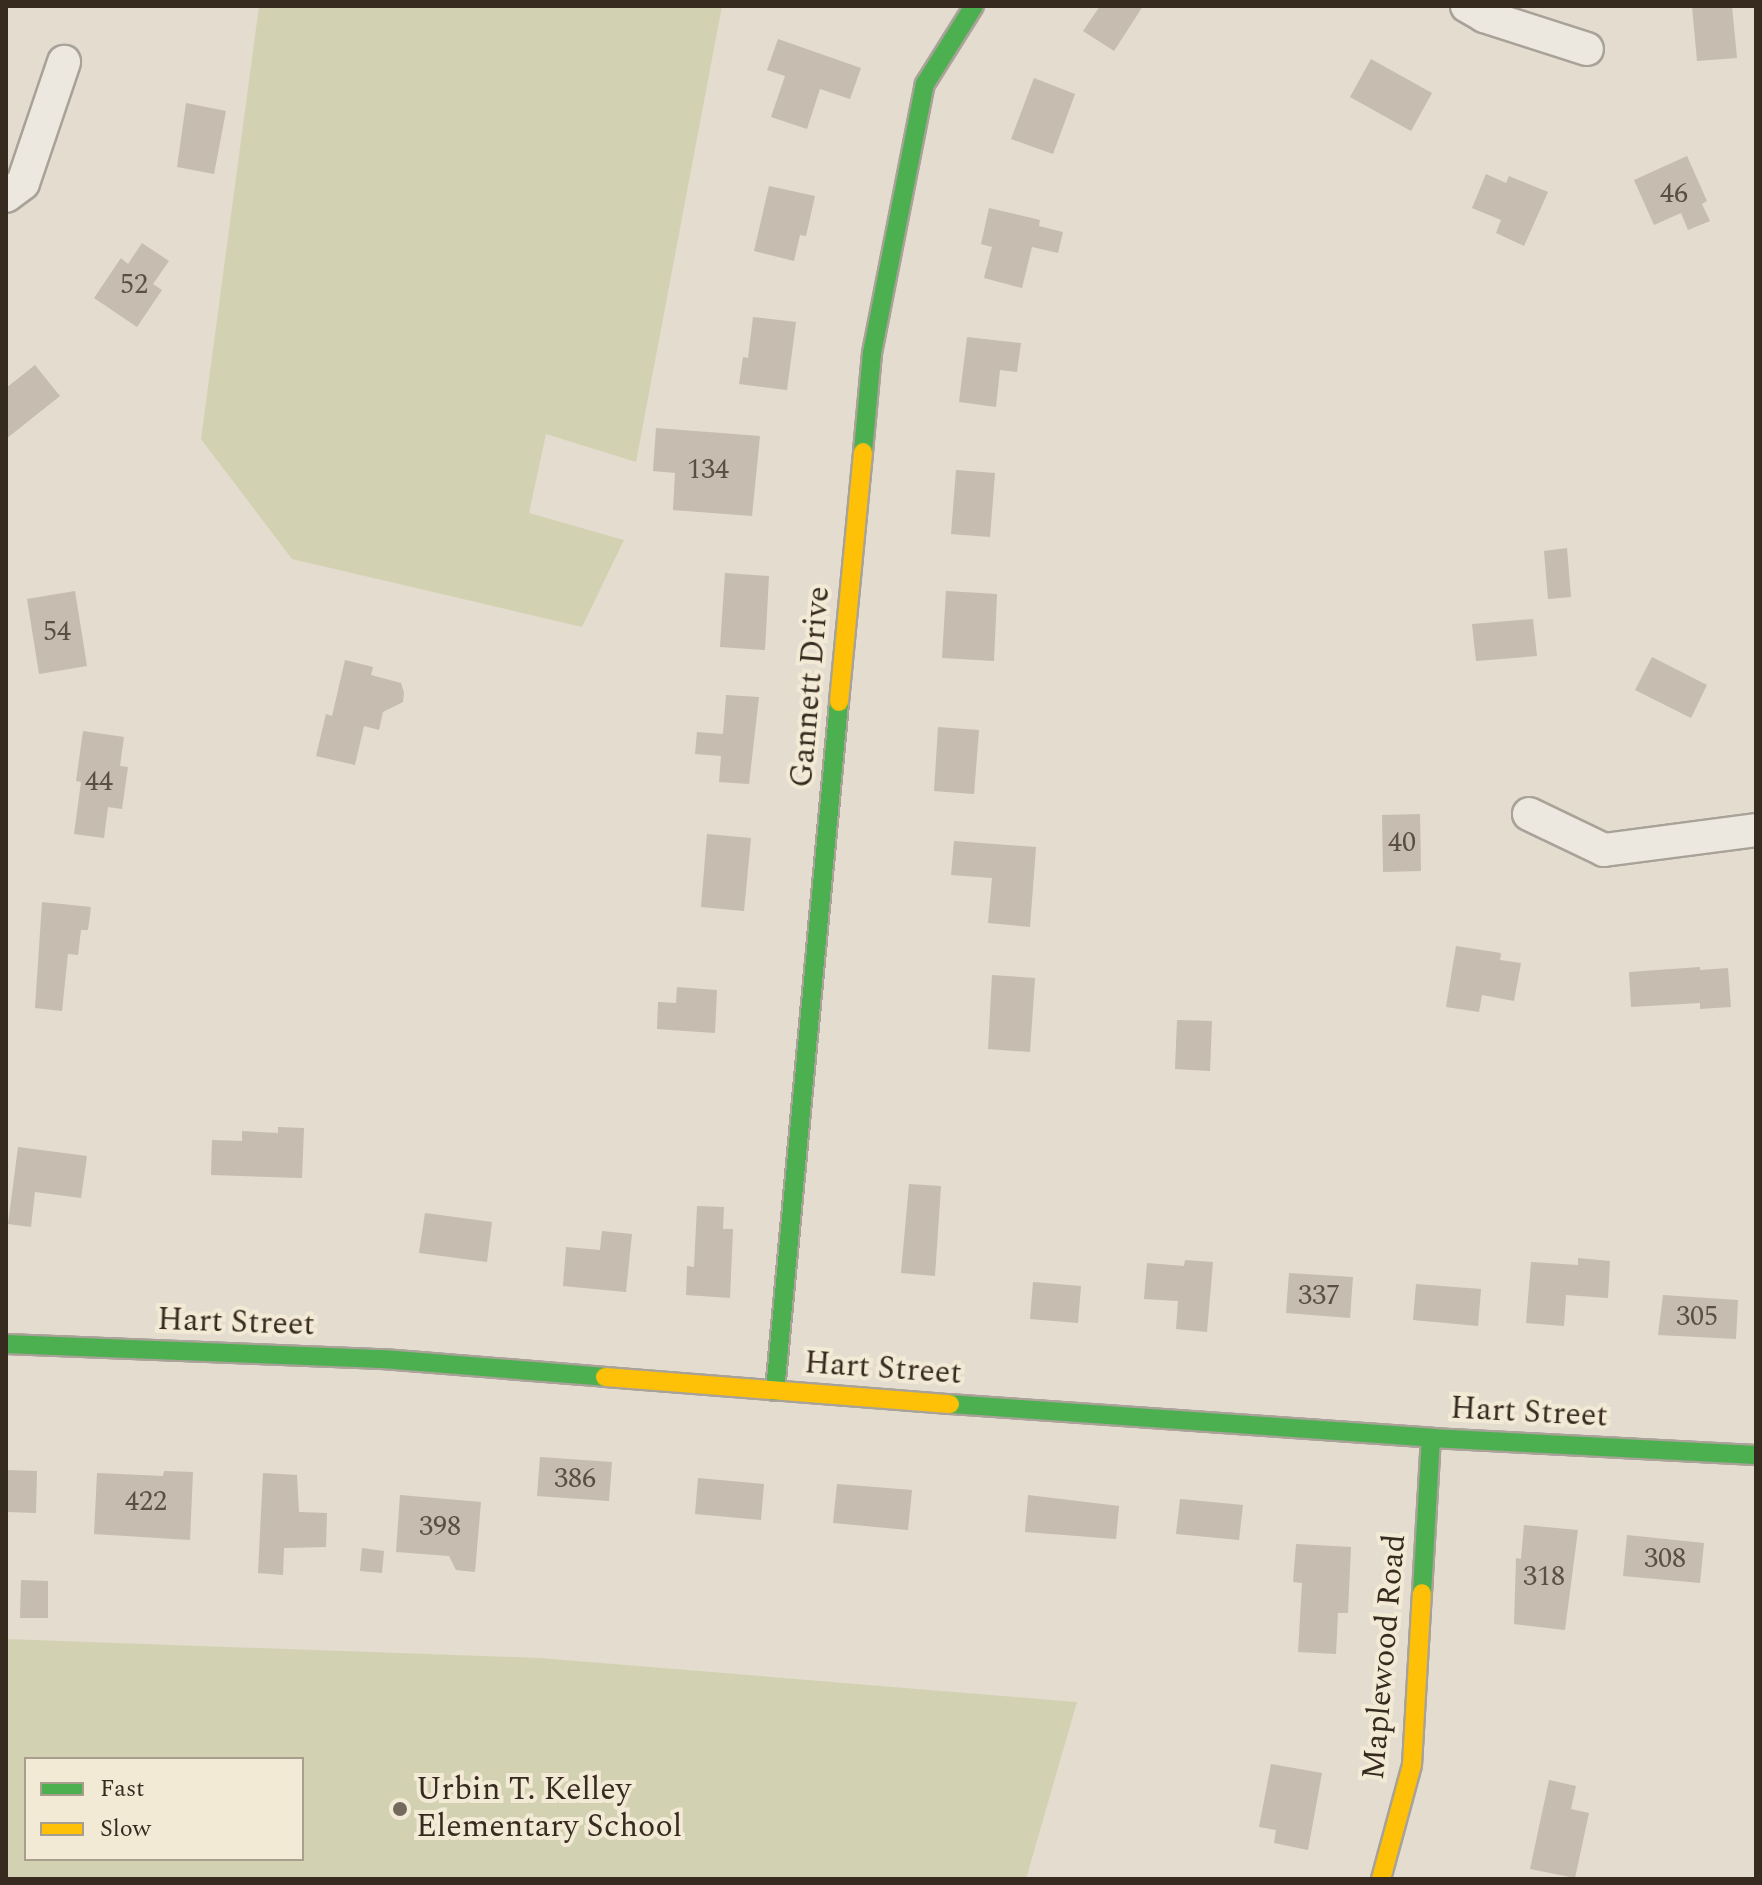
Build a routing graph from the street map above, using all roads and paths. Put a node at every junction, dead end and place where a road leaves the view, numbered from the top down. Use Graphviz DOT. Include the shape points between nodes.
graph roads {
  1 [pos="974,6"];
  2 [pos="1467,6"];
  3 [pos="1587,49"];
  4 [pos="64,62"];
  5 [pos="6,196"];
  6 [pos="1529,814"];
  7 [pos="1756,830"];
  8 [pos="6,1344"];
  9 [pos="775,1391"];
  10 [pos="1431,1438"];
  11 [pos="1756,1455"];
  12 [pos="1381,1879"];
  1 -- 9 [label="street, Gannett Drive" via="925,84 872,353"];
  2 -- 3 [label="street"];
  4 -- 5 [label="street" via="23,183"];
  6 -- 7 [label="street" via="1604,850"];
  8 -- 9 [label="street, Hart Street" via="383,1359"];
  9 -- 10 [label="street, Hart Street"];
  10 -- 11 [label="street, Hart Street"];
  10 -- 12 [label="street, Maplewood Road" via="1412,1765"];
}
